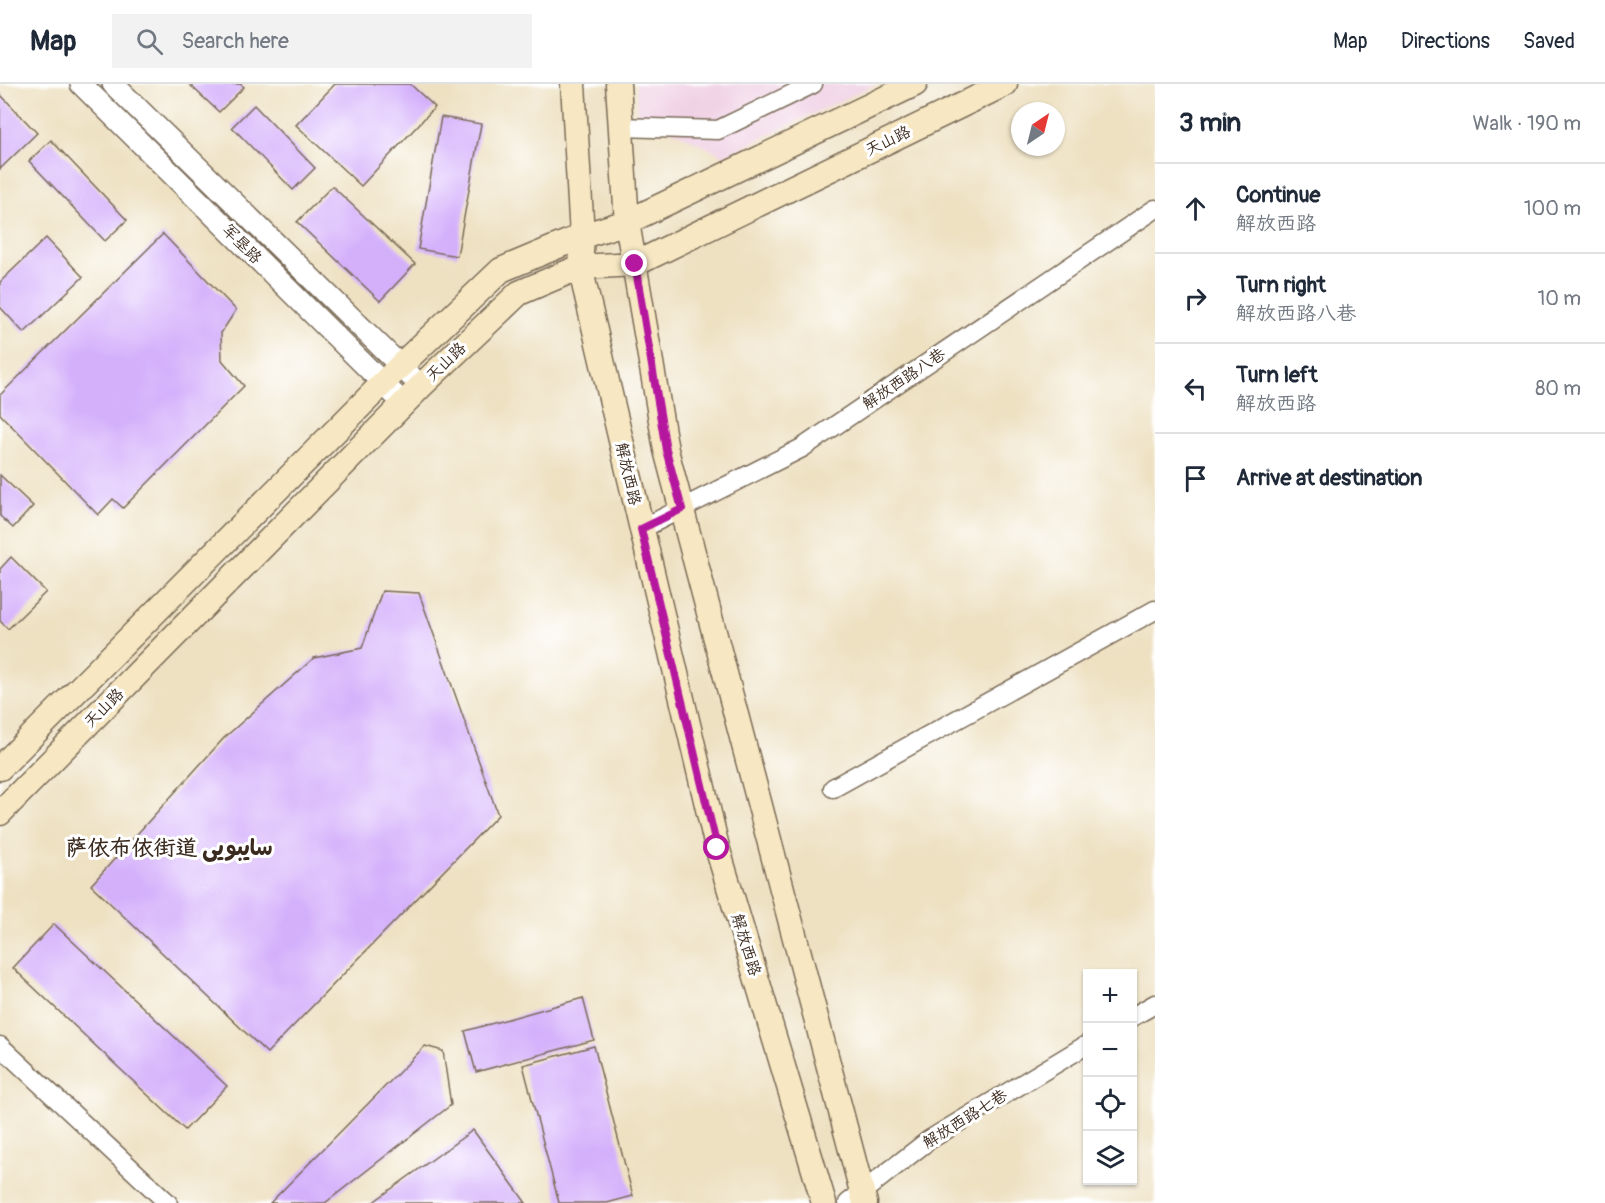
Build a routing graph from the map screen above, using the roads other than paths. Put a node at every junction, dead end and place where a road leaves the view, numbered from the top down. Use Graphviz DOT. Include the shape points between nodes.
graph roads {
  1 [pos="81,84"];
  2 [pos="113,84"];
  3 [pos="573,84"];
  4 [pos="618,84"];
  5 [pos="813,84"];
  6 [pos="915,84"];
  7 [pos="1005,84"];
  8 [pos="620,127"];
  9 [pos="1155,209"];
  10 [pos="627,222"];
  11 [pos="582,236"];
  12 [pos="635,264"];
  13 [pos="580,267"];
  14 [pos="400,366"];
  15 [pos="382,384"];
  16 [pos="421,386"];
  17 [pos="404,404"];
  18 [pos="682,509"];
  19 [pos="641,529"];
  20 [pos="1155,610"];
  21 [pos="0,768"];
  22 [pos="832,788"];
  23 [pos="0,813"];
  24 [pos="1155,1004"];
  25 [pos="1137,1014"];
  26 [pos="0,1046"];
  27 [pos="1083,1047"];
  28 [pos="858,1199"];
  29 [pos="168,1203"];
  30 [pos="824,1203"];
  1 -- 15 [label="street, 军垦路"];
  2 -- 14 [label="street, 军垦路"];
  3 -- 11 [label="main road, 解放西路"];
  4 -- 8 [label="main road"];
  5 -- 8 [label="street" via="718,130"];
  6 -- 10 [label="main road, 天山路"];
  7 -- 12 [label="main road, 天山路"];
  8 -- 10 [label="main road"];
  9 -- 18 [label="street, 解放西路八巷" via="802,448"];
  10 -- 11 [label="main road, 天山路"];
  10 -- 12 [label="main road"];
  11 -- 13 [label="main road, 解放西路"];
  11 -- 14 [label="main road, 天山路" via="501,270"];
  12 -- 13 [label="main road, 天山路"];
  12 -- 18 [label="main road" via="666,450"];
  13 -- 16 [label="main road, 天山路" via="519,292"];
  13 -- 19 [label="main road, 解放西路"];
  14 -- 15 [label="main road, 天山路"];
  14 -- 16 [label="street, 军垦路"];
  15 -- 17 [label="street, 军垦路"];
  15 -- 21 [label="main road, 天山路"];
  16 -- 17 [label="main road, 天山路"];
  17 -- 23 [label="main road, 天山路"];
  18 -- 19 [label="street, 解放西路八巷"];
  18 -- 28 [label="main road"];
  19 -- 30 [label="main road, 解放西路" via="717,848"];
  20 -- 22 [label="street"];
  24 -- 25 [label="street"];
  26 -- 29 [label="street"];
  27 -- 28 [label="street, 解放西路七巷" via="929,1140"];
}
